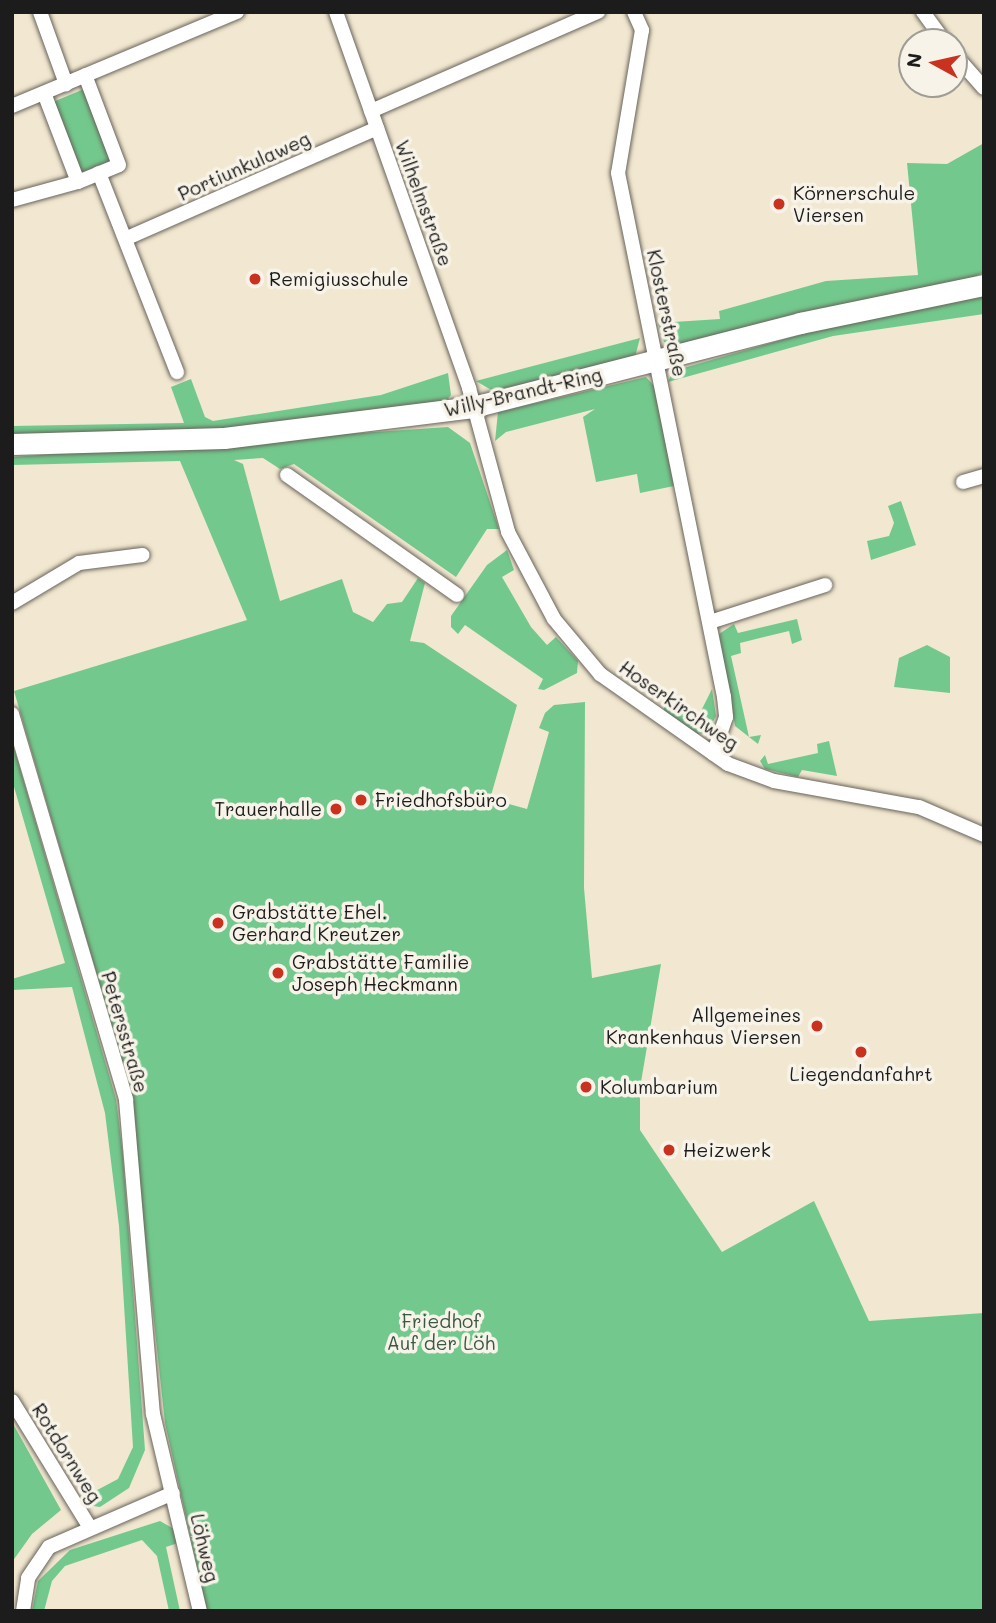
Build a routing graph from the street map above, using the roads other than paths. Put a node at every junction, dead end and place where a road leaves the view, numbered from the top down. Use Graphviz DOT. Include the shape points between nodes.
graph roads {
  1 [pos="40,12"];
  2 [pos="237,12"];
  3 [pos="336,12"];
  4 [pos="598,12"];
  5 [pos="634,12"];
  6 [pos="923,12"];
  7 [pos="935,28"];
  8 [pos="968,70"];
  9 [pos="85,75"];
  10 [pos="66,84"];
  11 [pos="984,88"];
  12 [pos="44,93"];
  13 [pos="12,106"];
  14 [pos="371,111"];
  15 [pos="377,128"];
  16 [pos="99,173"];
  17 [pos="78,182"];
  18 [pos="12,200"];
  19 [pos="127,238"];
  20 [pos="984,285"];
  21 [pos="657,360"];
  22 [pos="177,372"];
  23 [pos="473,407"];
  24 [pos="12,444"];
  25 [pos="287,475"];
  26 [pos="984,475"];
  27 [pos="963,482"];
  28 [pos="142,555"];
  29 [pos="825,584"];
  30 [pos="457,595"];
  31 [pos="12,603"];
  32 [pos="710,622"];
  33 [pos="12,714"];
  34 [pos="713,754"];
  35 [pos="984,835"];
  36 [pos="12,1401"];
  37 [pos="173,1493"];
  38 [pos="89,1526"];
  39 [pos="23,1611"];
  40 [pos="200,1611"];
  1 -- 10 [label="street"];
  2 -- 9 [label="street"];
  3 -- 14 [label="street, Wilhelmstraße"];
  4 -- 14 [label="street"];
  5 -- 21 [label="street, Klosterstraße" via="642,30 618,173"];
  6 -- 7 [label="street"];
  8 -- 11 [label="street"];
  9 -- 10 [label="street"];
  9 -- 16 [label="street" via="119,165"];
  10 -- 12 [label="street"];
  12 -- 13 [label="street"];
  12 -- 17 [label="street"];
  14 -- 15 [label="street, Wilhelmstraße"];
  15 -- 19 [label="street, Portiunkulaweg"];
  15 -- 23 [label="street, Wilhelmstraße"];
  16 -- 17 [label="street"];
  16 -- 19 [label="street"];
  17 -- 18 [label="street"];
  19 -- 22 [label="street"];
  20 -- 21 [label="main road, Willy-Brandt-Ring"];
  21 -- 23 [label="main road, Willy-Brandt-Ring"];
  21 -- 32 [label="street, Klosterstraße"];
  23 -- 24 [label="main road, Willy-Brandt-Ring" via="224,438"];
  23 -- 34 [label="street, Hoserkirchweg" via="508,533 546,608 600,674"];
  25 -- 30 [label="street"];
  26 -- 27 [label="street"];
  28 -- 31 [label="street" via="79,563"];
  29 -- 32 [label="street"];
  32 -- 34 [label="street, Klosterstraße" via="726,717"];
  33 -- 37 [label="street, Petersstraße" via="126,1100 153,1414"];
  34 -- 35 [label="street, Hoserkirchweg" via="774,781 919,807"];
  36 -- 38 [label="street, Rotdornweg"];
  37 -- 38 [label="street"];
  37 -- 40 [label="street, Löhweg"];
  38 -- 39 [label="street" via="49,1547 33,1567"];
}
